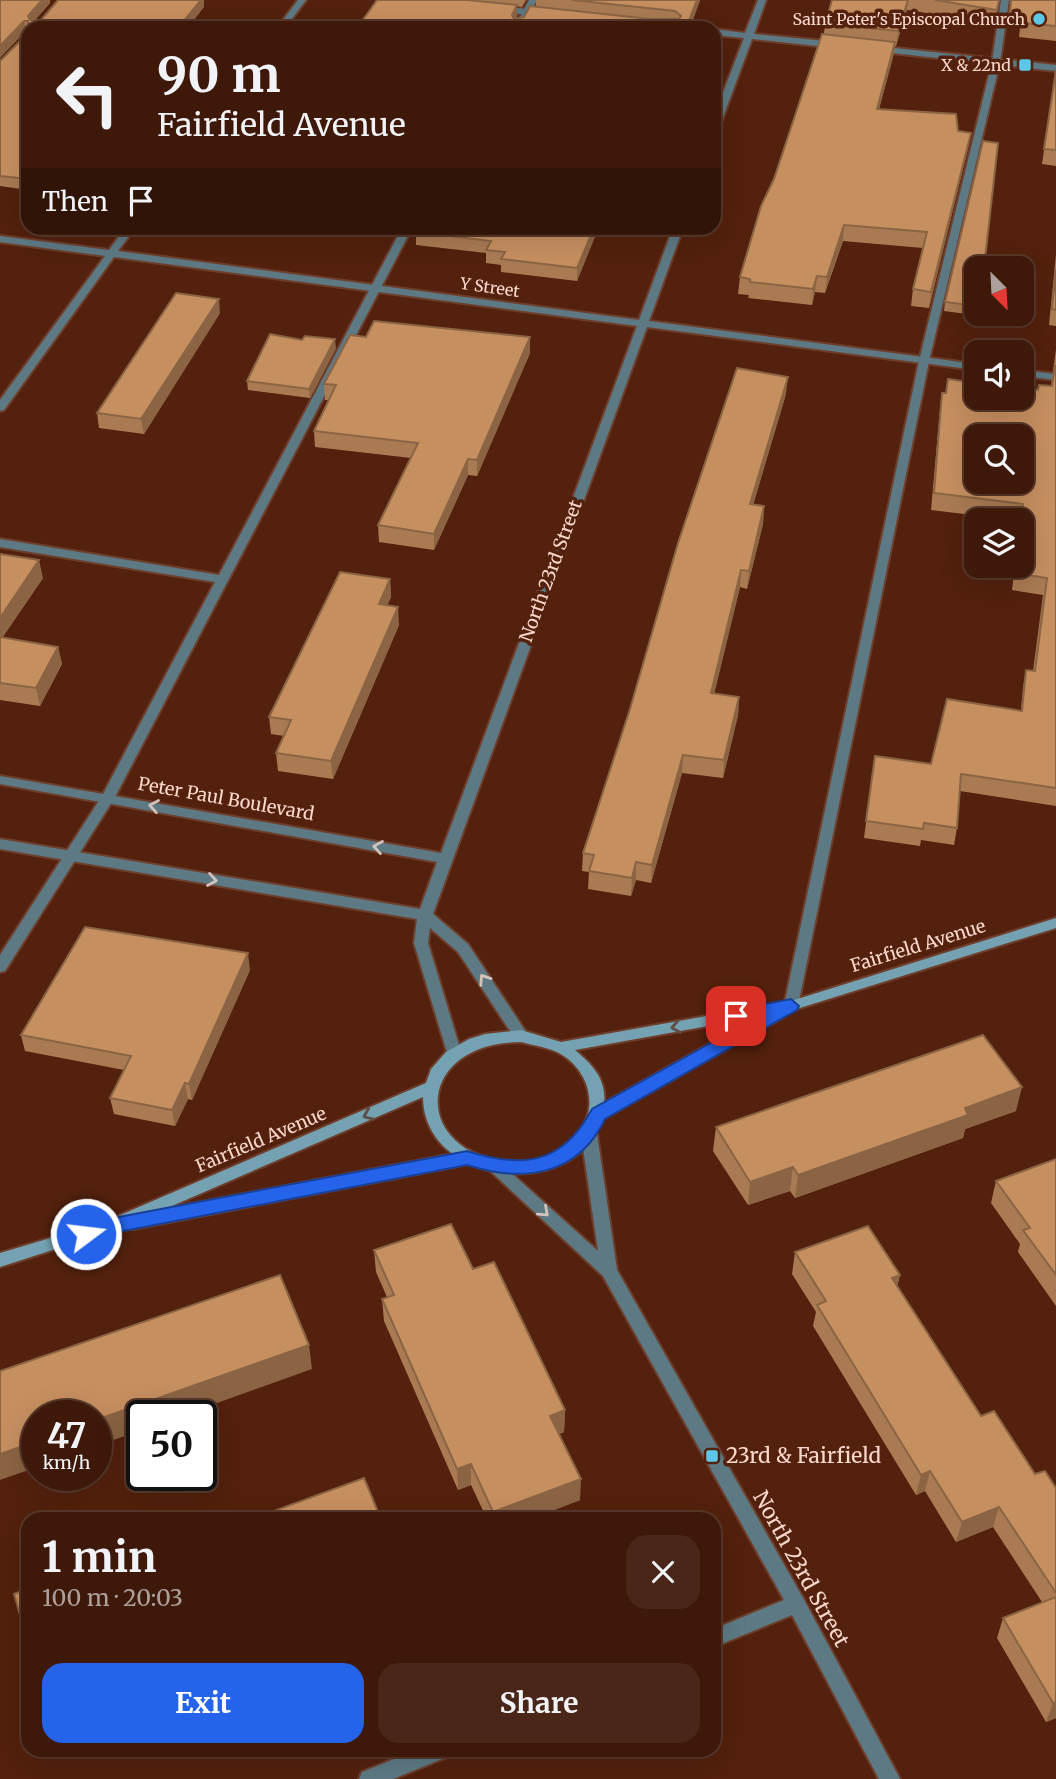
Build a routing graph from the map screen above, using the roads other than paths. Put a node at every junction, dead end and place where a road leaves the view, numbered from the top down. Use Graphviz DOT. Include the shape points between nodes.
graph roads {
  1 [pos="302,0"];
  2 [pos="533,0"];
  3 [pos="762,0"];
  4 [pos="1005,0"];
  5 [pos="486,8"];
  6 [pos="527,12"];
  7 [pos="553,15"];
  8 [pos="286,21"];
  9 [pos="522,21"];
  10 [pos="721,33"];
  11 [pos="747,36"];
  12 [pos="849,46"];
  13 [pos="863,48"];
  14 [pos="996,62"];
  15 [pos="1056,68"];
  16 [pos="721,108"];
  17 [pos="125,235"];
  18 [pos="403,235"];
  19 [pos="675,235"];
  20 [pos="0,239"];
  21 [pos="111,253"];
  22 [pos="374,287"];
  23 [pos="643,324"];
  24 [pos="925,361"];
  25 [pos="964,366"];
  26 [pos="1034,374"];
  27 [pos="1056,377"];
  28 [pos="0,408"];
  29 [pos="0,543"];
  30 [pos="222,579"];
  31 [pos="0,780"];
  32 [pos="108,797"];
  33 [pos="0,844"];
  34 [pos="71,856"];
  35 [pos="445,859"];
  36 [pos="425,915"];
  37 [pos="1056,923"];
  38 [pos="0,967"];
  39 [pos="791,1006"];
  40 [pos="521,1036"];
  41 [pos="563,1047"];
  42 [pos="454,1055"];
  43 [pos="430,1087"];
  44 [pos="598,1114"];
  45 [pos="589,1134"];
  46 [pos="467,1158"];
  47 [pos="493,1166"];
  48 [pos="108,1227"];
  49 [pos="0,1261"];
  50 [pos="609,1271"];
  51 [pos="796,1604"];
  52 [pos="721,1635"];
  53 [pos="423,1757"];
  54 [pos="369,1779"];
  55 [pos="890,1779"];
  1 -- 8 [label="street"];
  2 -- 6 [label="street"];
  3 -- 11 [label="street"];
  4 -- 14 [label="street"];
  5 -- 6 [label="street"];
  6 -- 7 [label="street"];
  6 -- 9 [label="street"];
  10 -- 11 [label="street"];
  11 -- 12 [label="street"];
  11 -- 16 [label="street"];
  13 -- 14 [label="street"];
  14 -- 15 [label="street"];
  14 -- 24 [label="street"];
  17 -- 21 [label="street"];
  18 -- 22 [label="street"];
  19 -- 23 [label="street, North 23rd Street"];
  20 -- 21 [label="street, Y Street"];
  21 -- 22 [label="street, Y Street"];
  21 -- 28 [label="street"];
  22 -- 23 [label="street, Y Street"];
  22 -- 30 [label="street"];
  23 -- 24 [label="street, Y Street"];
  23 -- 35 [label="street, North 23rd Street"];
  24 -- 25 [label="street, Y Street"];
  24 -- 39 [label="street"];
  26 -- 27 [label="street"];
  29 -- 30 [label="street"];
  30 -- 32 [label="street"];
  31 -- 32 [label="street, Peter Paul Boulevard"];
  32 -- 34 [label="street"];
  35 -- 32 [label="street, Peter Paul Boulevard, one-way"];
  33 -- 34 [label="street"];
  34 -- 36 [label="street, one-way"];
  34 -- 38 [label="street"];
  35 -- 36 [label="street, North 23rd Street"];
  40 -- 36 [label="street, one-way" via="463,948"];
  36 -- 42 [label="street, North 23rd Street" via="421,943"];
  37 -- 39 [label="main road, Fairfield Avenue"];
  39 -- 41 [label="main road, Fairfield Avenue, one-way"];
  39 -- 44 [label="main road, Fairfield Avenue"];
  40 -- 41 [label="main road, Fairfield Avenue"];
  40 -- 42 [label="main road, Fairfield Avenue" via="496,1037"];
  41 -- 44 [label="main road, Fairfield Avenue" via="592,1073 599,1093"];
  42 -- 43 [label="main road, Fairfield Avenue"];
  43 -- 46 [label="main road, Fairfield Avenue" via="433,1125 446,1143"];
  43 -- 48 [label="main road, Fairfield Avenue, one-way"];
  44 -- 45 [label="main road, Fairfield Avenue"];
  45 -- 47 [label="main road, Fairfield Avenue" via="572,1151 548,1163 521,1168"];
  45 -- 50 [label="street, North 23rd Street"];
  46 -- 47 [label="main road, Fairfield Avenue"];
  46 -- 48 [label="main road, Fairfield Avenue"];
  47 -- 50 [label="street, North 23rd Street, one-way"];
  48 -- 49 [label="main road, Fairfield Avenue"];
  50 -- 51 [label="street, North 23rd Street"];
  51 -- 52 [label="street"];
  51 -- 55 [label="street, North 23rd Street"];
  53 -- 54 [label="street"];
}
